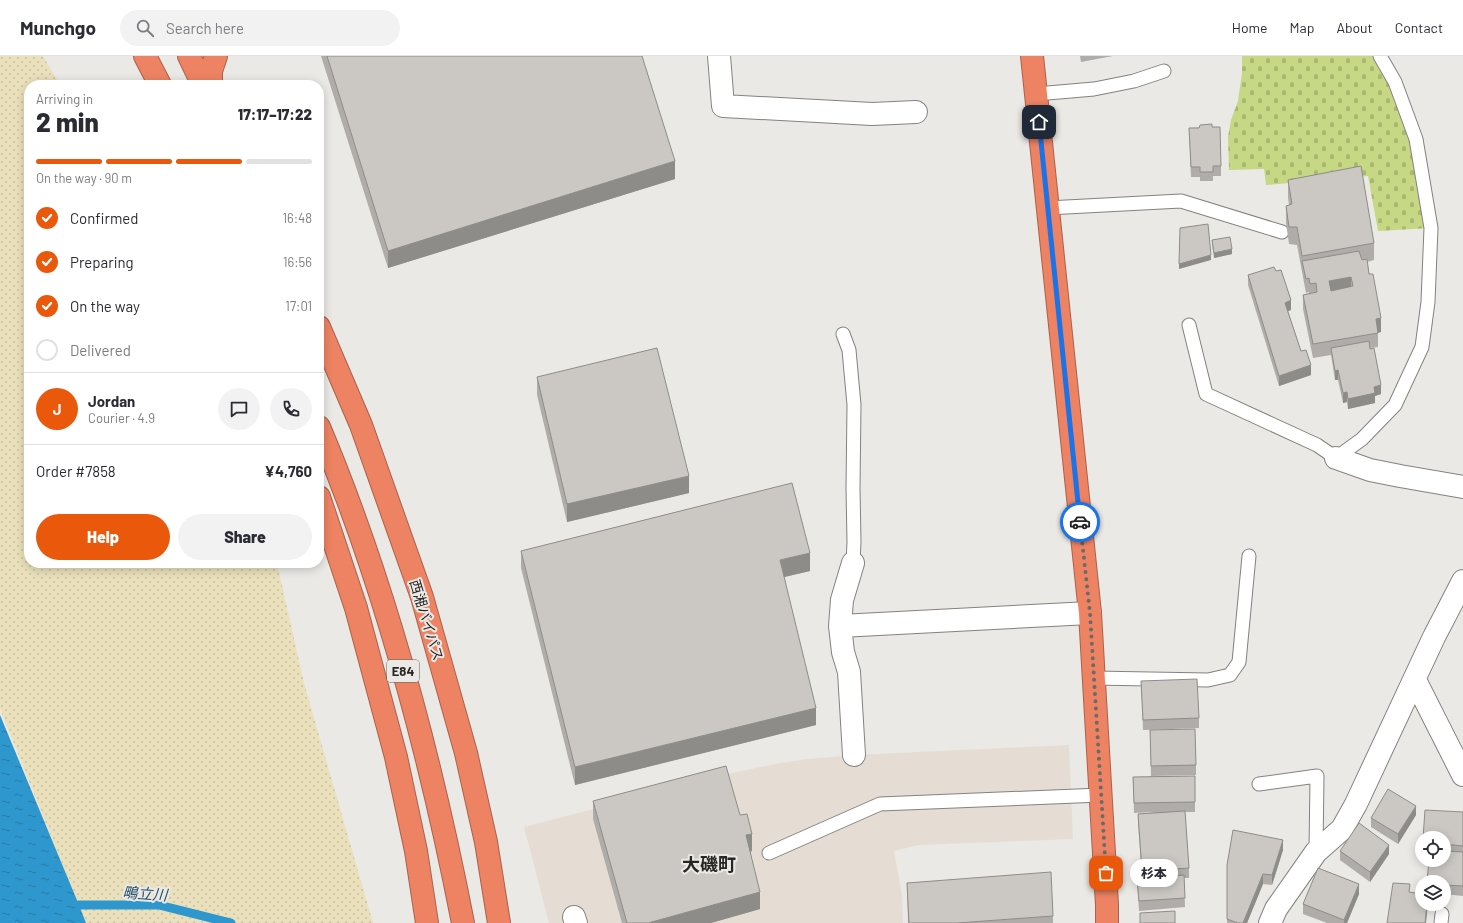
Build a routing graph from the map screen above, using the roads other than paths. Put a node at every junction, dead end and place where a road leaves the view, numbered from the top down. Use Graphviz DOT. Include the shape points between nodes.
graph roads {
  1 [pos="145,56"];
  2 [pos="189,56"];
  3 [pos="216,56"];
  4 [pos="719,56"];
  5 [pos="1032,56"];
  6 [pos="1380,56"];
  7 [pos="1164,71"];
  8 [pos="157,80"];
  9 [pos="201,80"];
  10 [pos="211,80"];
  11 [pos="1036,94"];
  12 [pos="916,112"];
  13 [pos="1047,208"];
  14 [pos="1282,232"];
  15 [pos="1189,325"];
  16 [pos="843,334"];
  17 [pos="324,339"];
  18 [pos="324,440"];
  19 [pos="1336,458"];
  20 [pos="1463,487"];
  21 [pos="324,512"];
  22 [pos="1249,556"];
  23 [pos="854,563"];
  24 [pos="1463,581"];
  25 [pos="1090,613"];
  26 [pos="840,626"];
  27 [pos="1093,678"];
  28 [pos="1415,680"];
  29 [pos="854,755"];
  30 [pos="1463,775"];
  31 [pos="1259,784"];
  32 [pos="1101,795"];
  33 [pos="1316,852"];
  34 [pos="769,853"];
  35 [pos="427,923"];
  36 [pos="463,923"];
  37 [pos="499,923"];
  38 [pos="1107,923"];
  39 [pos="1270,923"];
  1 -- 8 [label="highway"];
  2 -- 9 [label="highway"];
  3 -- 10 [label="highway"];
  4 -- 12 [label="street" via="723,106 872,114"];
  5 -- 11 [label="highway"];
  6 -- 19 [label="lane" via="1395,82 1416,139 1431,228 1428,302 1422,347 1395,405 1362,439"];
  7 -- 11 [label="lane" via="1134,81 1094,89"];
  11 -- 13 [label="highway"];
  13 -- 14 [label="lane" via="1181,201"];
  13 -- 25 [label="highway"];
  15 -- 19 [label="lane" via="1206,394 1317,445"];
  16 -- 23 [label="lane" via="849,350 854,405"];
  17 -- 37 [label="highway, 西湘バイパス / E84" via="361,425 422,597 466,754 486,842"];
  18 -- 36 [label="highway, E84" via="363,544 407,685 427,761"];
  19 -- 20 [label="street" via="1378,471"];
  21 -- 35 [label="highway" via="356,608 396,757 416,851"];
  22 -- 27 [label="lane" via="1239,662 1230,675 1208,680"];
  23 -- 26 [label="street" via="842,600"];
  24 -- 28 [label="street"];
  25 -- 26 [label="street"];
  25 -- 27 [label="highway"];
  26 -- 29 [label="street" via="843,652 849,672"];
  27 -- 32 [label="highway"];
  28 -- 30 [label="street"];
  28 -- 33 [label="street" via="1342,829"];
  31 -- 33 [label="lane" via="1317,776"];
  32 -- 34 [label="lane" via="880,804"];
  32 -- 38 [label="highway"];
  33 -- 39 [label="street" via="1276,909"];
}
